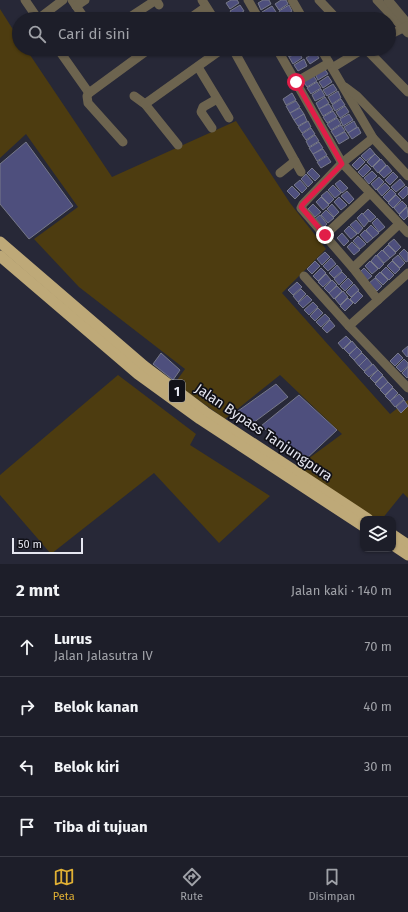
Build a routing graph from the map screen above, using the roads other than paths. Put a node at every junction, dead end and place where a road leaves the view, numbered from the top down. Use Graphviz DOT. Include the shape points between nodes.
graph roads {
  1 [pos="25,0"];
  2 [pos="63,0"];
  3 [pos="85,0"];
  4 [pos="248,0"];
  5 [pos="292,0"];
  6 [pos="319,0"];
  7 [pos="377,0"];
  8 [pos="388,0"];
  9 [pos="205,2"];
  10 [pos="74,3"];
  11 [pos="159,5"];
  12 [pos="33,12"];
  13 [pos="47,12"];
  14 [pos="80,12"];
  15 [pos="138,12"];
  16 [pos="196,12"];
  17 [pos="210,12"];
  18 [pos="255,12"];
  19 [pos="299,12"];
  20 [pos="331,12"];
  21 [pos="390,12"];
  22 [pos="396,18"];
  23 [pos="407,28"];
  24 [pos="396,32"];
  25 [pos="63,56"];
  26 [pos="139,56"];
  27 [pos="213,56"];
  28 [pos="237,56"];
  29 [pos="281,56"];
  30 [pos="325,56"];
  31 [pos="350,56"];
  32 [pos="371,56"];
  33 [pos="331,66"];
  34 [pos="198,67"];
  35 [pos="296,82"];
  36 [pos="341,84"];
  37 [pos="408,92"];
  38 [pos="89,93"];
  39 [pos="134,96"];
  40 [pos="217,99"];
  41 [pos="144,104"];
  42 [pos="229,118"];
  43 [pos="212,128"];
  44 [pos="373,138"];
  45 [pos="123,142"];
  46 [pos="178,145"];
  47 [pos="408,149"];
  48 [pos="295,161"];
  49 [pos="342,164"];
  50 [pos="302,172"];
  51 [pos="280,173"];
  52 [pos="408,176"];
  53 [pos="370,193"];
  54 [pos="399,224"];
  55 [pos="408,233"];
  56 [pos="325,235"];
  57 [pos="0,242"];
  58 [pos="0,256"];
  59 [pos="353,268"];
  60 [pos="408,273"];
  61 [pos="304,276"];
  62 [pos="378,300"];
  63 [pos="348,326"];
  64 [pos="408,388"];
  65 [pos="363,516"];
  66 [pos="360,524"];
  67 [pos="396,537"];
  68 [pos="408,545"];
  69 [pos="396,547"];
  70 [pos="408,555"];
  1 -- 12 [label="street"];
  2 -- 13 [label="street"];
  3 -- 10 [label="street"];
  4 -- 18 [label="street"];
  5 -- 19 [label="street"];
  6 -- 20 [label="street"];
  7 -- 21 [label="street"];
  8 -- 23 [label="street"];
  9 -- 16 [label="street"];
  9 -- 17 [label="street"];
  10 -- 14 [label="street"];
  11 -- 15 [label="street" via="156,0"];
  22 -- 23 [label="street"];
  23 -- 24 [label="street"];
  25 -- 38 [label="street"];
  26 -- 38 [label="street"];
  27 -- 34 [label="street"];
  28 -- 48 [label="street"];
  29 -- 35 [label="street"];
  30 -- 33 [label="street"];
  31 -- 33 [label="street"];
  32 -- 37 [label="street"];
  33 -- 35 [label="street"];
  33 -- 36 [label="street"];
  34 -- 40 [label="street"];
  34 -- 41 [label="street"];
  35 -- 49 [label="street"];
  36 -- 44 [label="street"];
  36 -- 47 [label="street" via="357,96"];
  38 -- 45 [label="street" via="88,103"];
  39 -- 41 [label="street"];
  40 -- 42 [label="street"];
  40 -- 43 [label="street" via="202,110"];
  41 -- 46 [label="street"];
  44 -- 49 [label="street"];
  44 -- 52 [label="street"];
  48 -- 50 [label="street"];
  48 -- 51 [label="street"];
  49 -- 53 [label="street"];
  49 -- 56 [label="street" via="301,207"];
  53 -- 54 [label="street"];
  53 -- 56 [label="street"];
  54 -- 55 [label="street"];
  54 -- 59 [label="street"];
  56 -- 59 [label="street"];
  57 -- 65 [label="highway, Jalan Bypass Tanjungpura / 1" via="144,366 205,412"];
  58 -- 66 [label="highway, Jalan Bypass Tanjungpura / 1" via="138,374 200,419"];
  59 -- 62 [label="street"];
  60 -- 62 [label="street"];
  61 -- 63 [label="street"];
  62 -- 63 [label="street"];
  63 -- 64 [label="street"];
  67 -- 68 [label="highway"];
  69 -- 70 [label="highway"];
}
